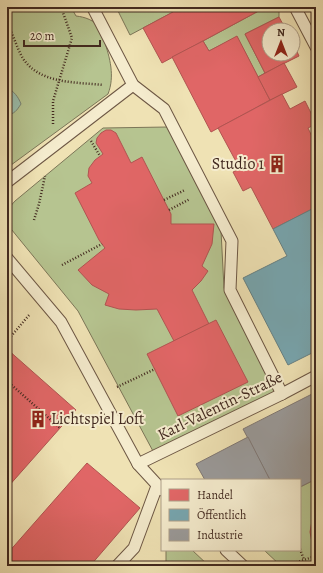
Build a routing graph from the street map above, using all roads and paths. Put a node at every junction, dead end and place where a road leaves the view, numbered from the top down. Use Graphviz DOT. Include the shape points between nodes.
graph roads {
  1 [pos="61,7"];
  2 [pos="95,7"];
  3 [pos="295,7"];
  4 [pos="7,24"];
  5 [pos="316,47"];
  6 [pos="59,81"];
  7 [pos="133,85"];
  8 [pos="93,145"];
  9 [pos="50,150"];
  10 [pos="100,156"];
  11 [pos="7,182"];
  12 [pos="204,187"];
  13 [pos="164,200"];
  14 [pos="169,210"];
  15 [pos="34,220"];
  16 [pos="102,244"];
  17 [pos="7,258"];
  18 [pos="62,265"];
  19 [pos="43,300"];
  20 [pos="7,341"];
  21 [pos="155,369"];
  22 [pos="316,376"];
  23 [pos="7,381"];
  24 [pos="125,383"];
  25 [pos="282,394"];
  26 [pos="60,428"];
  27 [pos="138,464"];
  28 [pos="160,488"];
  29 [pos="227,551"];
  30 [pos="301,551"];
  31 [pos="316,556"];
  32 [pos="304,560"];
  33 [pos="117,566"];
  34 [pos="243,566"];
  35 [pos="285,566"];
  1 -- 6 [label="path" via="72,38"];
  2 -- 7 [label="lane" via="93,8"];
  3 -- 5 [label="lane"];
  4 -- 6 [label="path" via="22,57 37,73"];
  6 -- 7 [label="path" via="111,86"];
  6 -- 9 [label="path" via="53,102"];
  7 -- 9 [label="lane"];
  7 -- 12 [label="lane" via="164,109"];
  8 -- 10 [label="path"];
  9 -- 11 [label="lane"];
  9 -- 15 [label="path"];
  12 -- 13 [label="path"];
  12 -- 14 [label="path"];
  12 -- 25 [label="lane" via="232,241 230,290"];
  16 -- 18 [label="path"];
  17 -- 19 [label="lane"];
  19 -- 20 [label="path"];
  19 -- 27 [label="lane" via="61,322"];
  21 -- 24 [label="path"];
  22 -- 25 [label="lane, Karl-Valentin-Straße"];
  23 -- 26 [label="path"];
  25 -- 27 [label="lane, Karl-Valentin-Straße"];
  27 -- 28 [label="lane"];
  28 -- 33 [label="lane" via="134,548"];
  29 -- 34 [label="lane"];
  30 -- 32 [label="path"];
  31 -- 32 [label="path"];
  32 -- 35 [label="path"];
}
